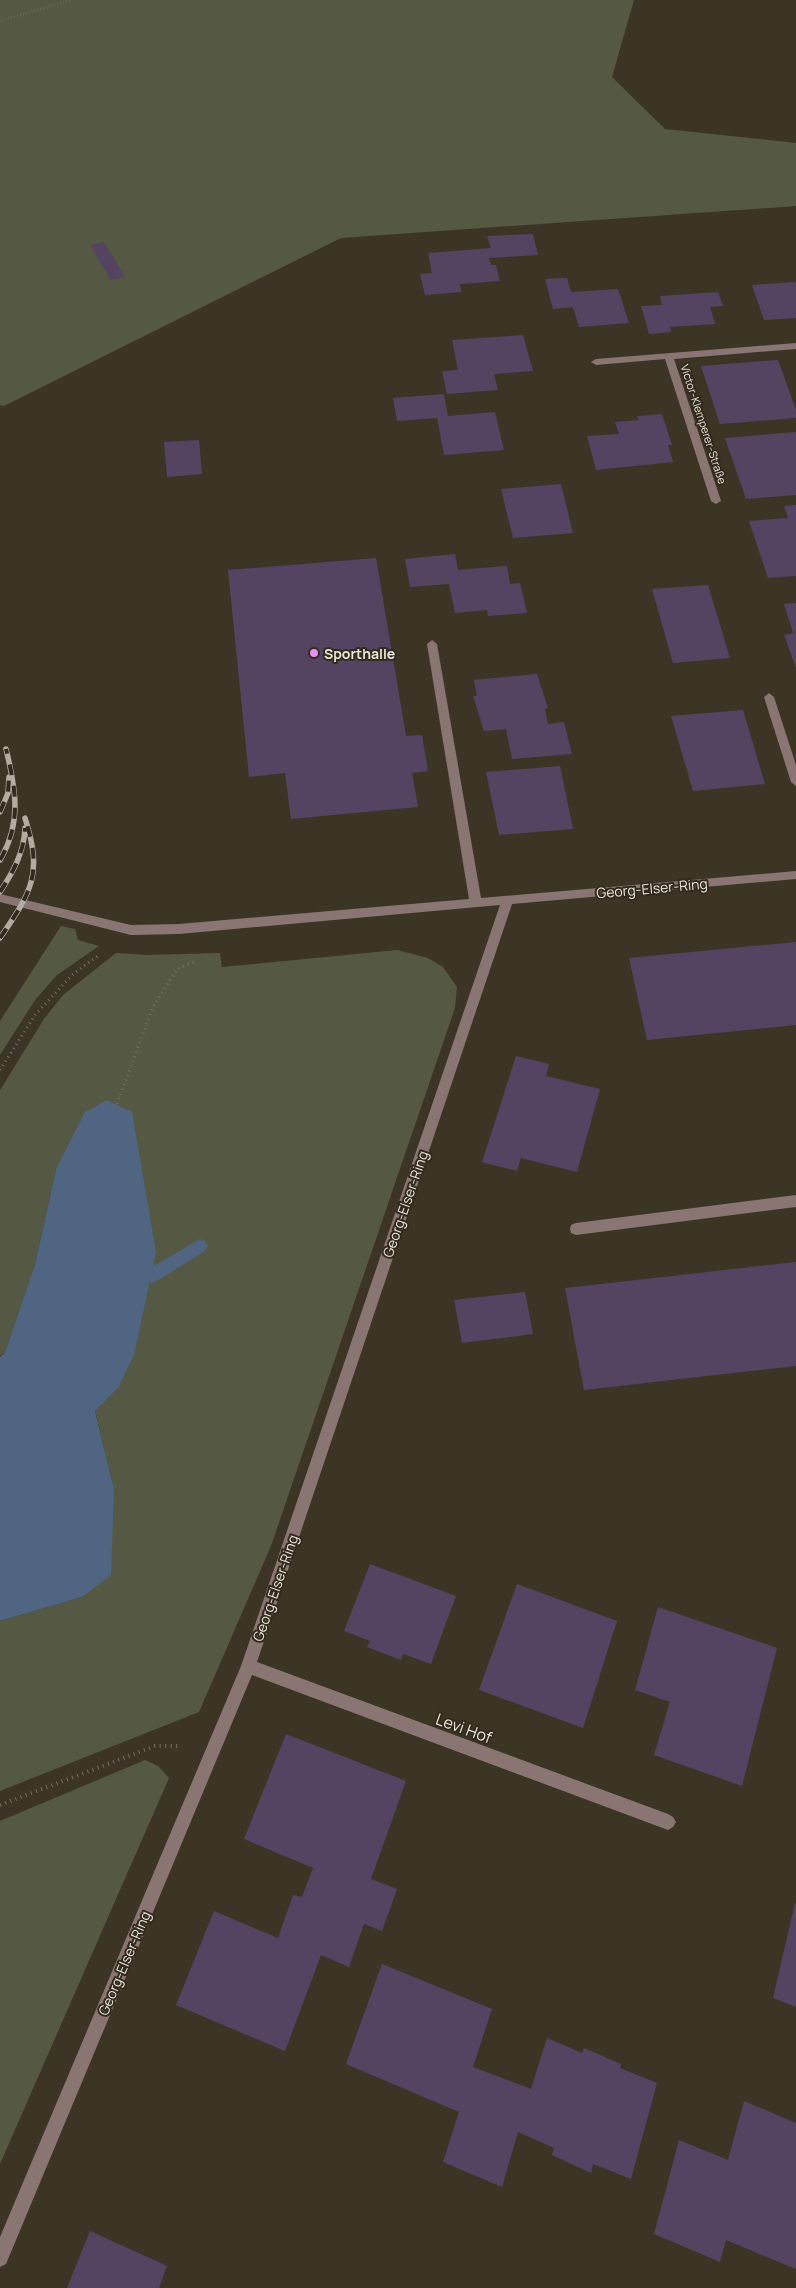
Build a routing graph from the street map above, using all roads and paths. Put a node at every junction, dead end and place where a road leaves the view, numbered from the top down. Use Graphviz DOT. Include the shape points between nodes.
graph roads {
  1 [pos="71,0"];
  2 [pos="0,21"];
  3 [pos="796,346"];
  4 [pos="669,356"];
  5 [pos="596,362"];
  6 [pos="716,501"];
  7 [pos="432,644"];
  8 [pos="769,697"];
  9 [pos="796,782"];
  10 [pos="796,875"];
  11 [pos="0,898"];
  12 [pos="507,901"];
  13 [pos="476,904"];
  14 [pos="131,930"];
  15 [pos="199,960"];
  16 [pos="0,1070"];
  17 [pos="117,1104"];
  18 [pos="796,1201"];
  19 [pos="576,1228"];
  20 [pos="248,1666"];
  21 [pos="216,1746"];
  22 [pos="0,1806"];
  23 [pos="668,1822"];
  24 [pos="0,2258"];
  1 -- 2 [label="path"];
  3 -- 4 [label="street, Victor-Klemperer-Straße"];
  4 -- 5 [label="street, Victor-Klemperer-Straße"];
  4 -- 6 [label="street, Victor-Klemperer-Straße"];
  7 -- 13 [label="street"];
  8 -- 9 [label="street"];
  10 -- 12 [label="street, Georg-Elser-Ring"];
  11 -- 14 [label="street, Georg-Elser-Ring"];
  12 -- 13 [label="street, Georg-Elser-Ring"];
  12 -- 20 [label="street, Georg-Elser-Ring"];
  13 -- 14 [label="street, Georg-Elser-Ring" via="179,929"];
  14 -- 16 [label="path" via="72,975 35,1015"];
  15 -- 17 [label="path" via="177,969 153,1007"];
  18 -- 19 [label="street"];
  20 -- 21 [label="street, Georg-Elser-Ring"];
  20 -- 23 [label="street, Levi Hof"];
  21 -- 22 [label="path" via="155,1746"];
  21 -- 24 [label="street, Georg-Elser-Ring"];
}
